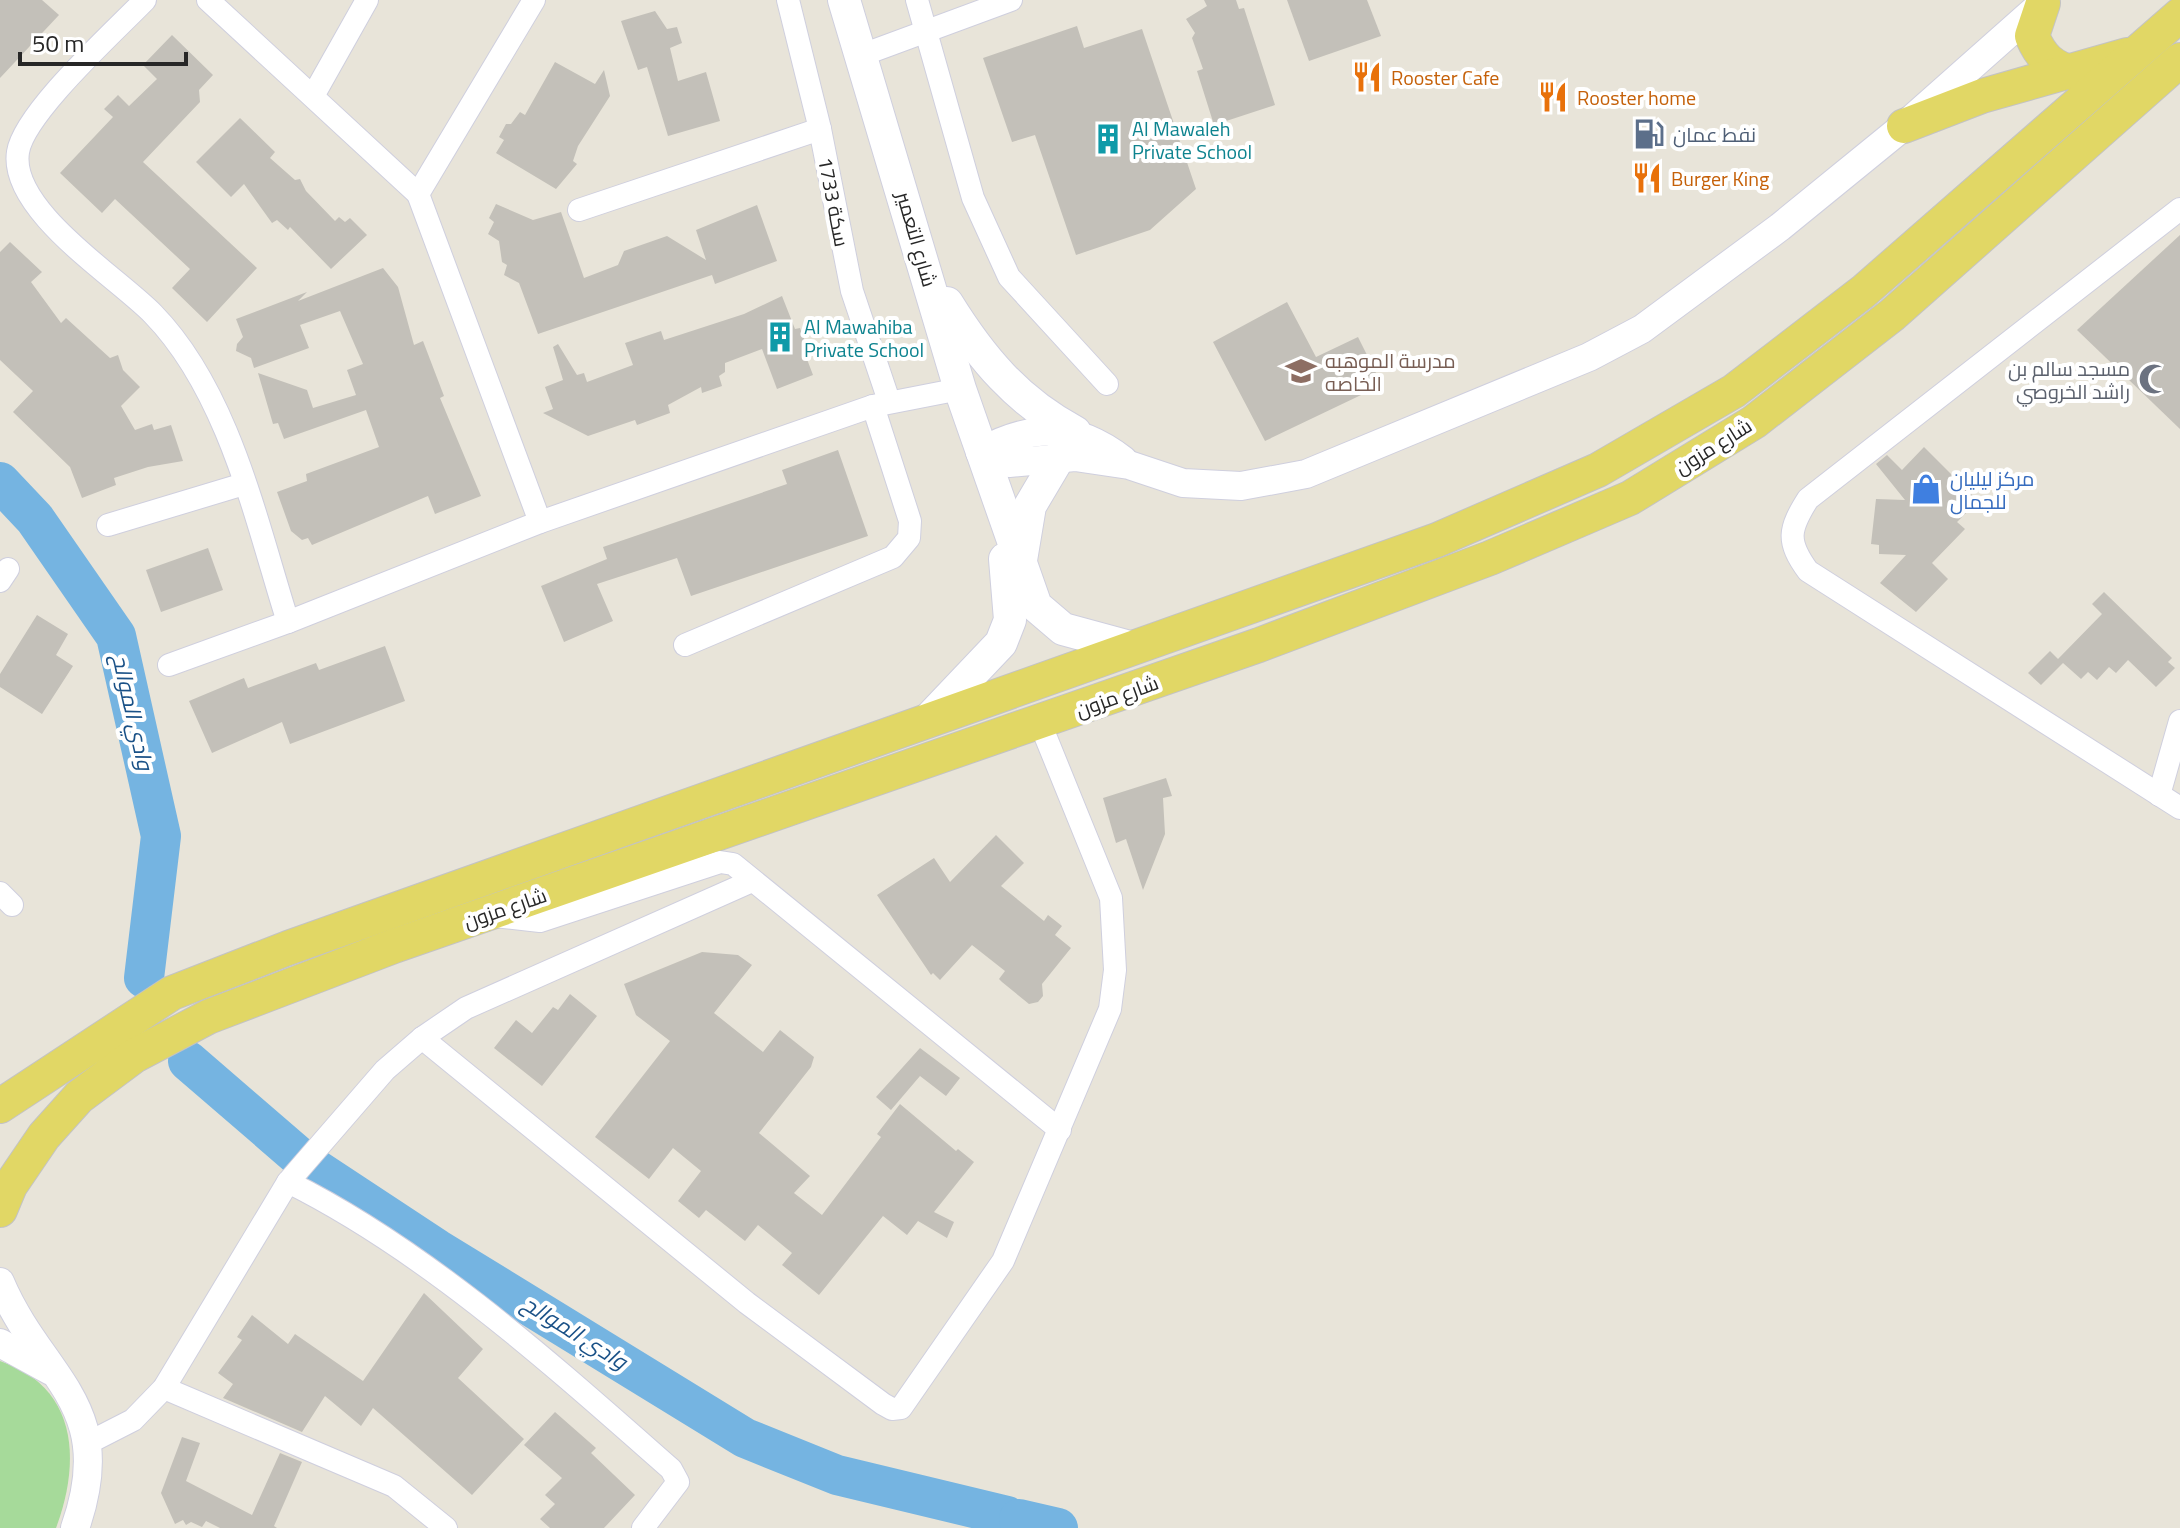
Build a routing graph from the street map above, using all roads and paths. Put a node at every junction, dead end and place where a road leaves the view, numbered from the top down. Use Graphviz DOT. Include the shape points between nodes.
graph roads {
  1 [pos="145,0"];
  2 [pos="208,0"];
  3 [pos="367,0"];
  4 [pos="534,0"];
  5 [pos="788,0"];
  6 [pos="844,0"];
  7 [pos="917,0"];
  8 [pos="1011,0"];
  9 [pos="2044,1"];
  10 [pos="2180,15"];
  11 [pos="928,31"];
  12 [pos="2143,50"];
  13 [pos="862,55"];
  14 [pos="2180,60"];
  15 [pos="2073,73"];
  16 [pos="2180,74"];
  17 [pos="2147,90"];
  18 [pos="313,96"];
  19 [pos="1904,126"];
  20 [pos="820,129"];
  21 [pos="418,194"];
  22 [pos="2180,209"];
  23 [pos="579,210"];
  24 [pos="927,272"];
  25 [pos="1107,384"];
  26 [pos="960,389"];
  27 [pos="881,403"];
  28 [pos="1067,444"];
  29 [pos="985,465"];
  30 [pos="244,484"];
  31 [pos="540,522"];
  32 [pos="108,525"];
  33 [pos="1021,563"];
  34 [pos="288,622"];
  35 [pos="685,645"];
  36 [pos="1133,648"];
  37 [pos="169,665"];
  38 [pos="2180,721"];
  39 [pos="926,722"];
  40 [pos="1040,723"];
  41 [pos="2159,795"];
  42 [pos="2180,808"];
  43 [pos="752,881"];
  44 [pos="484,915"];
  45 [pos="422,1038"];
  46 [pos="0,1106"];
  47 [pos="1060,1130"];
  48 [pos="288,1182"];
  49 [pos="0,1210"];
  50 [pos="0,1282"];
  51 [pos="0,1343"];
  52 [pos="58,1375"];
  53 [pos="164,1388"];
  54 [pos="86,1444"];
  55 [pos="75,1528"];
  56 [pos="446,1528"];
  57 [pos="643,1528"];
  1 -- 30 [label="street" via="36,114 18,148 17,168 36,204 154,315 188,358 207,390"];
  2 -- 18 [label="street"];
  3 -- 18 [label="street"];
  4 -- 21 [label="street"];
  5 -- 20 [label="street, سكة 1733"];
  6 -- 13 [label="main road, شارع التعمير"];
  7 -- 11 [label="street"];
  8 -- 11 [label="street"];
  9 -- 15 [label="main road" via="2032,36 2053,66"];
  9 -- 19 [label="street"];
  10 -- 12 [label="main road, شارع مزون"];
  11 -- 13 [label="street"];
  11 -- 25 [label="street" via="973,198 1009,277"];
  12 -- 15 [label="main road"];
  12 -- 36 [label="main road, شارع مزون" via="1864,291 1734,391 1598,470 1437,540"];
  13 -- 24 [label="main road, شارع التعمير"];
  14 -- 17 [label="main road, شارع مزون"];
  15 -- 19 [label="main road" via="1982,96"];
  16 -- 17 [label="street"];
  17 -- 40 [label="main road, شارع مزون" via="1892,315 1754,422 1630,498 1490,558"];
  18 -- 21 [label="street"];
  19 -- 28 [label="street" via="1642,329 1589,357 1306,474 1212,486 1169,479"];
  20 -- 23 [label="street"];
  20 -- 27 [label="street, سكة 1733"];
  21 -- 31 [label="street"];
  22 -- 41 [label="street" via="1808,499 1792,525 1794,552 1808,571"];
  24 -- 26 [label="main road, شارع التعمير"];
  24 -- 28 [label="main road" via="996,374"];
  26 -- 27 [label="street"];
  26 -- 29 [label="main road, شارع التعمير"];
  27 -- 31 [label="street"];
  27 -- 35 [label="street, سكة 1733" via="910,521 909,538 893,557"];
  28 -- 29 [label="street" via="1009,463"];
  28 -- 33 [label="main road" via="1030,506"];
  29 -- 33 [label="main road, شارع التعمير"];
  29 -- 39 [label="main road, شارع التعمير" via="1010,584 1010,620 1001,643"];
  30 -- 32 [label="street"];
  30 -- 34 [label="street"];
  31 -- 34 [label="street"];
  33 -- 36 [label="main road, شارع التعمير" via="1036,606 1063,629"];
  34 -- 37 [label="street"];
  36 -- 39 [label="main road, شارع مزون"];
  38 -- 41 [label="street"];
  39 -- 46 [label="main road, شارع مزون" via="172,993"];
  40 -- 44 [label="main road, شارع مزون"];
  40 -- 47 [label="street" via="1111,898 1115,970 1110,1009"];
  41 -- 42 [label="street"];
  43 -- 44 [label="street" via="733,864 720,862 540,921"];
  43 -- 45 [label="street" via="466,1008"];
  43 -- 47 [label="street"];
  44 -- 49 [label="main road, شارع مزون" via="208,1017 134,1056 79,1097 44,1136"];
  45 -- 47 [label="street" via="747,1303 892,1409 901,1408 1003,1261"];
  45 -- 48 [label="street" via="385,1070"];
  48 -- 53 [label="street"];
  48 -- 57 [label="street" via="339,1207 522,1339 671,1469 678,1482"];
  50 -- 52 [label="street"];
  51 -- 52 [label="street"];
  52 -- 54 [label="street" via="84,1422"];
  53 -- 54 [label="street" via="133,1420"];
  53 -- 56 [label="street" via="394,1486"];
  54 -- 55 [label="street" via="85,1499"];
}
